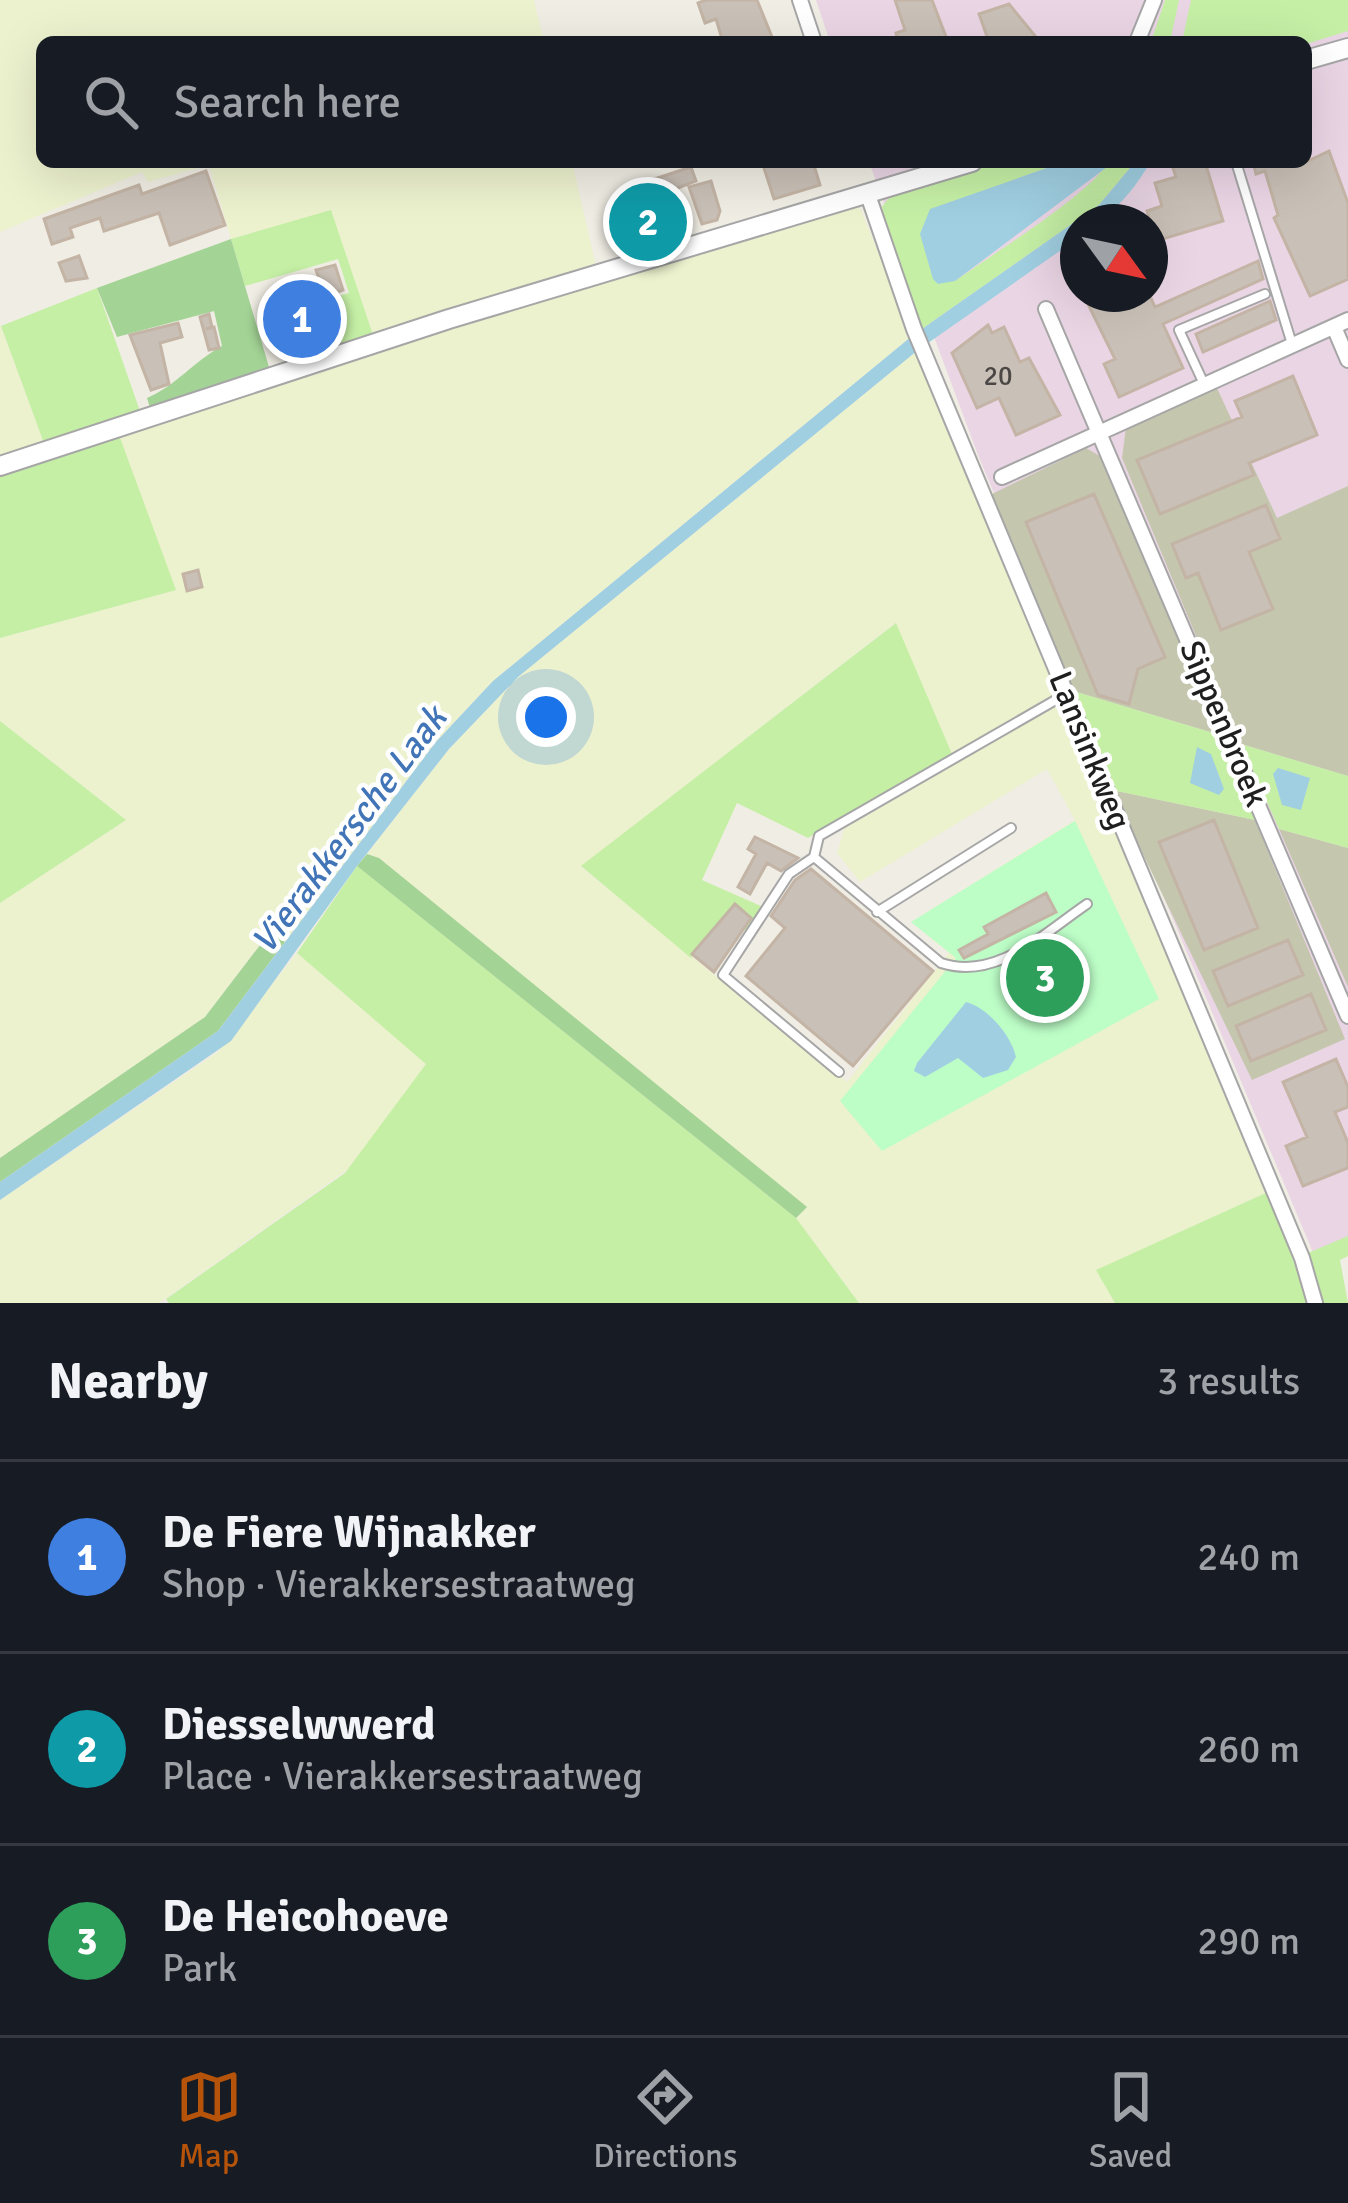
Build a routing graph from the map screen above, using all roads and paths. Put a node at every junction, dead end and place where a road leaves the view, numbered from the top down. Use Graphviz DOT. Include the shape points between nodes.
graph roads {
  1 [pos="800,0"];
  2 [pos="1154,0"];
  3 [pos="812,36"];
  4 [pos="1139,36"];
  5 [pos="1348,48"];
  6 [pos="1312,58"];
  7 [pos="953,168"];
  8 [pos="1238,168"];
  9 [pos="868,195"];
  10 [pos="1265,294"];
  11 [pos="1046,309"];
  12 [pos="1341,323"];
  13 [pos="1292,346"];
  14 [pos="1348,360"];
  15 [pos="1204,384"];
  16 [pos="1102,431"];
  17 [pos="0,466"];
  18 [pos="1001,477"];
  19 [pos="1067,693"];
  20 [pos="1011,828"];
  21 [pos="814,857"];
  22 [pos="1087,904"];
  23 [pos="878,912"];
  24 [pos="1348,1016"];
  25 [pos="839,1072"];
  26 [pos="1315,1303"];
  1 -- 3 [label="street"];
  2 -- 4 [label="street"];
  5 -- 6 [label="street"];
  7 -- 9 [label="street"];
  8 -- 13 [label="lane"];
  9 -- 17 [label="street" via="449,319"];
  9 -- 19 [label="street, Lansinkweg" via="914,329"];
  10 -- 15 [label="lane" via="1180,330"];
  11 -- 16 [label="street, Sippenbroek"];
  12 -- 13 [label="street"];
  12 -- 14 [label="street"];
  13 -- 15 [label="street"];
  15 -- 16 [label="street"];
  16 -- 18 [label="street"];
  16 -- 24 [label="street, Sippenbroek"];
  19 -- 21 [label="lane" via="819,836"];
  19 -- 26 [label="street, Lansinkweg"];
  20 -- 23 [label="lane"];
  21 -- 23 [label="lane"];
  21 -- 25 [label="lane" via="789,874 723,975"];
  22 -- 23 [label="lane" via="992,966 965,971 941,963"];
}
